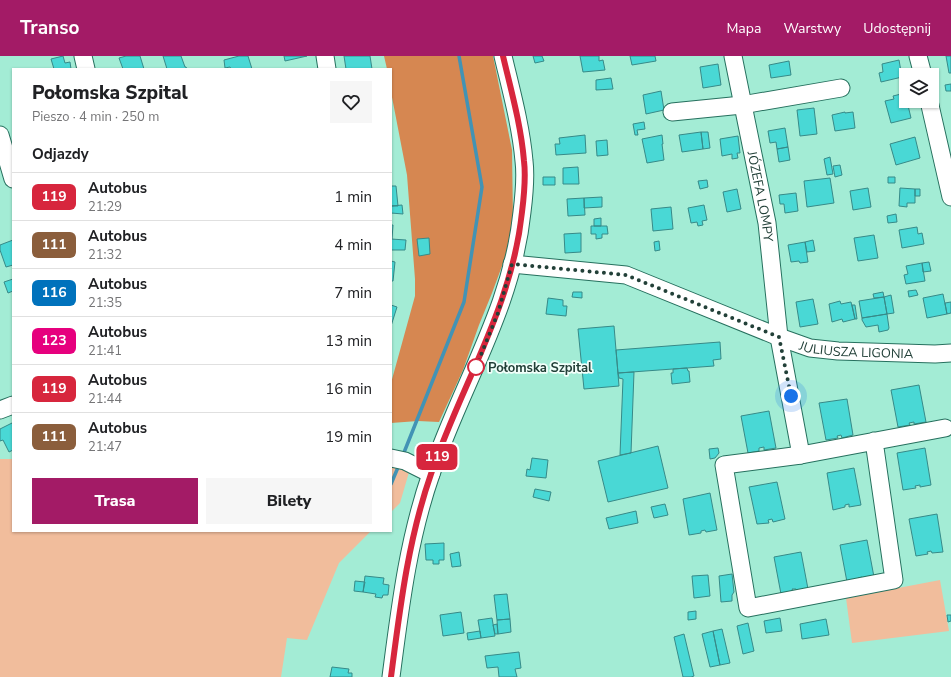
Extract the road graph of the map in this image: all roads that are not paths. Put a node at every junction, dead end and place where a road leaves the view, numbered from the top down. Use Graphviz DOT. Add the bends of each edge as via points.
graph roads {
  1 [pos="83,56"];
  2 [pos="325,56"];
  3 [pos="503,56"];
  4 [pos="733,56"];
  5 [pos="918,56"];
  6 [pos="86,68"];
  7 [pos="327,68"];
  8 [pos="921,68"];
  9 [pos="841,88"];
  10 [pos="742,105"];
  11 [pos="931,108"];
  12 [pos="672,112"];
  13 [pos="0,135"];
  14 [pos="12,176"];
  15 [pos="951,197"];
  16 [pos="512,264"];
  17 [pos="779,337"];
  18 [pos="951,353"];
  19 [pos="12,405"];
  20 [pos="0,410"];
  21 [pos="945,428"];
  22 [pos="874,441"];
  23 [pos="801,455"];
  24 [pos="392,458"];
  25 [pos="431,474"];
  26 [pos="391,677"];
  1 -- 6 [label="street"];
  2 -- 7 [label="street"];
  3 -- 16 [label="street" via="524,161 520,235"];
  4 -- 10 [label="street, JÓZEFA LOMPY"];
  5 -- 8 [label="street"];
  9 -- 10 [label="street"];
  10 -- 12 [label="street"];
  10 -- 17 [label="street, JÓZEFA LOMPY" via="766,223"];
  11 -- 15 [label="street"];
  13 -- 14 [label="street"];
  16 -- 17 [label="street, JULIUSZA LIGONIA" via="626,275"];
  16 -- 25 [label="street" via="498,313"];
  17 -- 18 [label="street, JULIUSZA LIGONIA" via="810,348 838,351"];
  17 -- 23 [label="street, JÓZEFA LOMPY"];
  19 -- 20 [label="street"];
  21 -- 22 [label="street"];
  22 -- 23 [label="street"];
  22 -- 23 [label="street" via="894,580 748,608 724,465"];
  24 -- 25 [label="street" via="405,461"];
  25 -- 26 [label="street" via="417,517 405,571"];
}
